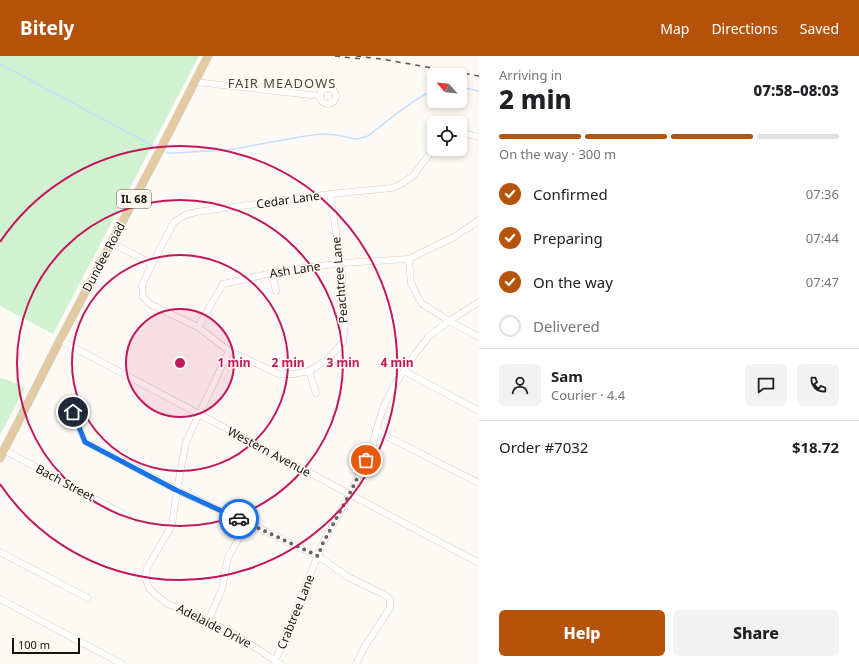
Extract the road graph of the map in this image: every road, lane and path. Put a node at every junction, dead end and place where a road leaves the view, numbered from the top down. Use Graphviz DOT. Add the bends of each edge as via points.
graph roads {
  1 [pos="208,56"];
  2 [pos="195,82"];
  3 [pos="320,96"];
  4 [pos="467,134"];
  5 [pos="479,137"];
  6 [pos="428,156"];
  7 [pos="330,194"];
  8 [pos="479,220"];
  9 [pos="112,243"];
  10 [pos="409,259"];
  11 [pos="341,263"];
  12 [pos="152,264"];
  13 [pos="272,273"];
  14 [pos="276,291"];
  15 [pos="479,302"];
  16 [pos="449,322"];
  17 [pos="198,327"];
  18 [pos="479,337"];
  19 [pos="60,340"];
  20 [pos="229,351"];
  21 [pos="309,371"];
  22 [pos="404,371"];
  23 [pos="316,393"];
  24 [pos="479,411"];
  25 [pos="73,412"];
  26 [pos="199,414"];
  27 [pos="376,431"];
  28 [pos="2,454"];
  29 [pos="479,483"];
  30 [pos="176,490"];
  31 [pos="349,495"];
  32 [pos="127,516"];
  33 [pos="248,522"];
  34 [pos="0,552"];
  35 [pos="318,556"];
  36 [pos="479,563"];
  37 [pos="88,598"];
  38 [pos="0,599"];
  39 [pos="208,621"];
  40 [pos="277,663"];
  41 [pos="122,664"];
  42 [pos="356,664"];
  1 -- 2 [label="main road, Dundee Road / IL 68"];
  2 -- 3 [label="street"];
  2 -- 9 [label="main road, Dundee Road / IL 68"];
  4 -- 5 [label="street"];
  6 -- 7 [label="street, Cedar Lane" via="413,176 392,188"];
  7 -- 11 [label="street, Peachtree Lane"];
  7 -- 12 [label="street, Cedar Lane" via="185,215 174,222"];
  8 -- 10 [label="street, Ash Lane" via="454,237"];
  9 -- 12 [label="street"];
  9 -- 19 [label="main road, Dundee Road / IL 68"];
  10 -- 11 [label="street, Ash Lane"];
  10 -- 16 [label="street" via="411,283 421,303"];
  11 -- 13 [label="street, Ash Lane"];
  11 -- 21 [label="street, Peachtree Lane" via="345,323 343,342 328,359"];
  12 -- 17 [label="street" via="142,285 143,297 150,304"];
  13 -- 14 [label="street"];
  13 -- 17 [label="street, Ash Lane" via="223,284"];
  15 -- 16 [label="street, Crabtree Lane"];
  16 -- 18 [label="street"];
  16 -- 22 [label="street, Crabtree Lane" via="430,336"];
  17 -- 20 [label="street"];
  19 -- 26 [label="street, Western Avenue"];
  19 -- 28 [label="main road, Dundee Road / IL 68"];
  20 -- 21 [label="street, Peachtree Lane" via="279,374"];
  20 -- 26 [label="street"];
  21 -- 23 [label="street"];
  22 -- 24 [label="street"];
  22 -- 27 [label="street, Crabtree Lane" via="383,408"];
  25 -- 30 [label="street" via="85,442"];
  26 -- 30 [label="street" via="186,442"];
  26 -- 31 [label="street, Western Avenue"];
  27 -- 29 [label="street"];
  27 -- 31 [label="street, Crabtree Lane" via="372,449"];
  28 -- 32 [label="street, Bach Street"];
  30 -- 33 [label="street"];
  30 -- 39 [label="street, Adelaide Drive" via="172,524 147,568 145,578 149,588 166,602"];
  31 -- 35 [label="street, Crabtree Lane"];
  31 -- 36 [label="street, Western Avenue"];
  33 -- 35 [label="street"];
  33 -- 39 [label="street" via="228,557 222,589"];
  34 -- 37 [label="street"];
  35 -- 40 [label="street, Crabtree Lane"];
  35 -- 42 [label="street" via="348,577 390,599 390,608"];
  38 -- 41 [label="street"];
  39 -- 40 [label="street, Adelaide Drive" via="231,632"];
}
